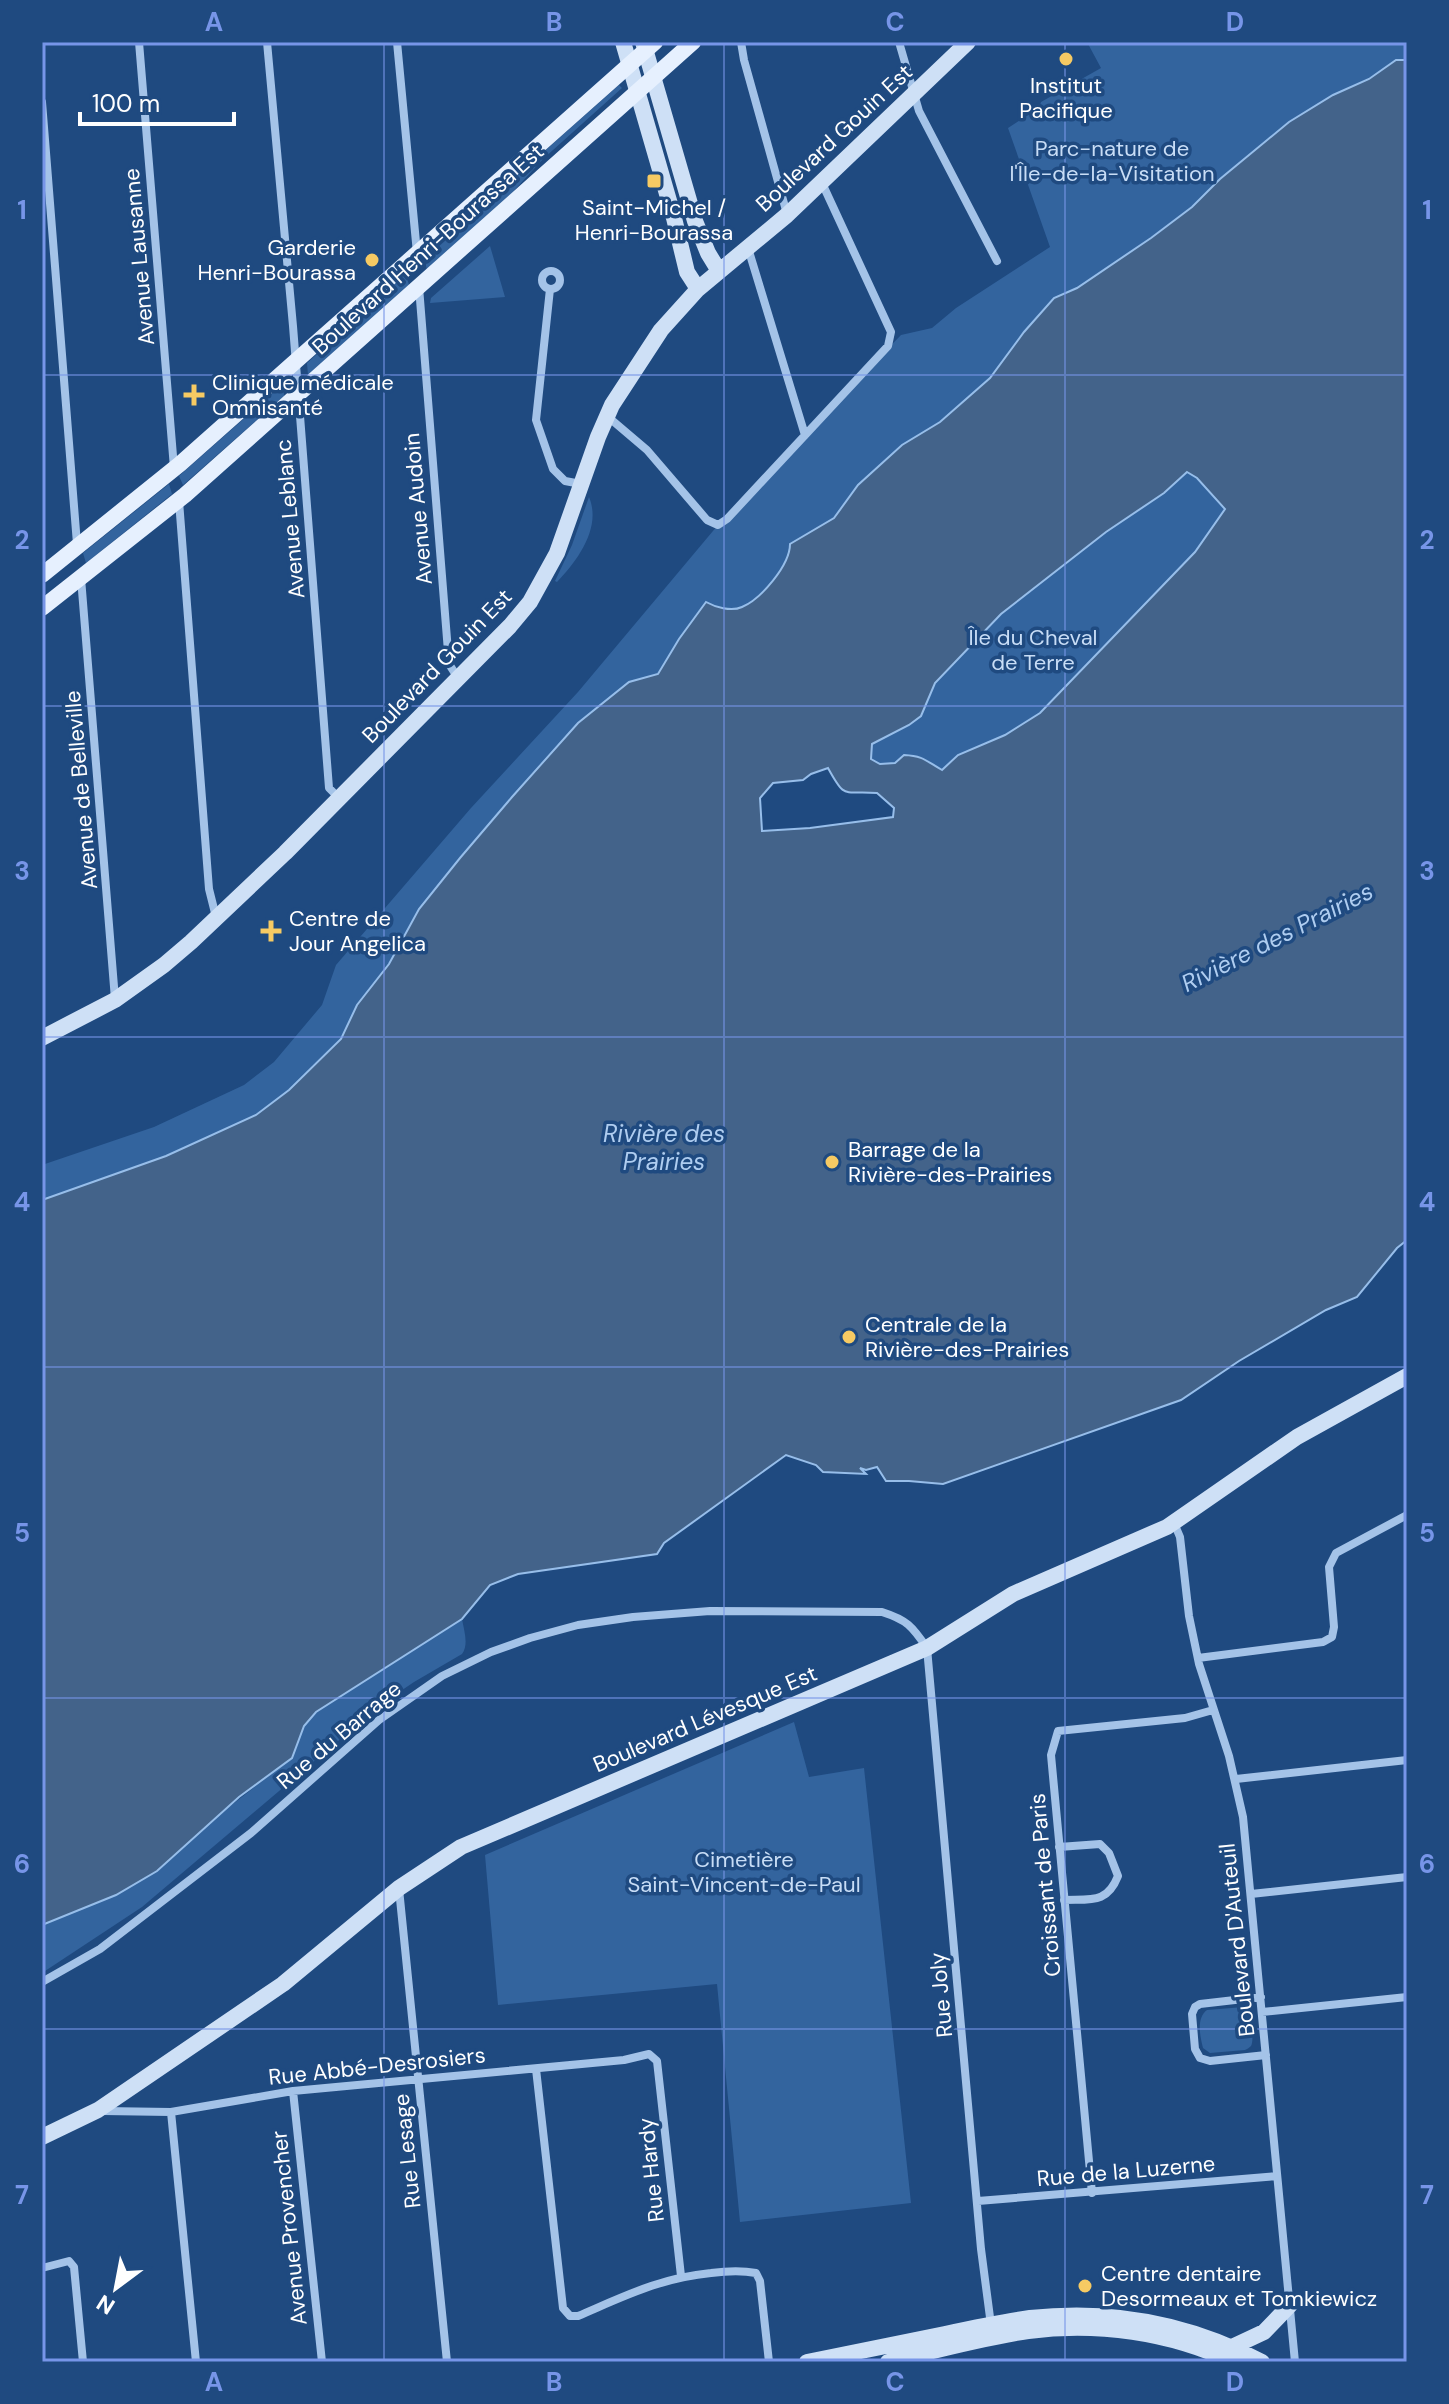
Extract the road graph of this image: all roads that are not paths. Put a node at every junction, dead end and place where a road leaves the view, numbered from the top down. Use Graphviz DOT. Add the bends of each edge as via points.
graph roads {
  1 [pos="139,42"];
  2 [pos="267,42"];
  3 [pos="397,42"];
  4 [pos="623,42"];
  5 [pos="693,42"];
  6 [pos="741,42"];
  7 [pos="899,42"];
  8 [pos="968,42"];
  9 [pos="647,45"];
  10 [pos="629,65"];
  11 [pos="654,78"];
  12 [pos="638,92"];
  13 [pos="913,96"];
  14 [pos="42,102"];
  15 [pos="822,183"];
  16 [pos="787,215"];
  17 [pos="748,247"];
  18 [pos="417,254"];
  19 [pos="997,261"];
  20 [pos="719,271"];
  21 [pos="419,286"];
  22 [pos="550,289"];
  23 [pos="698,289"];
  24 [pos="295,363"];
  25 [pos="297,395"];
  26 [pos="607,416"];
  27 [pos="805,435"];
  28 [pos="174,469"];
  29 [pos="582,484"];
  30 [pos="178,500"];
  31 [pos="78,547"];
  32 [pos="42,575"];
  33 [pos="81,578"];
  34 [pos="42,608"];
  35 [pos="458,679"];
  36 [pos="339,798"];
  37 [pos="216,918"];
  38 [pos="115,1000"];
  39 [pos="42,1038"];
  40 [pos="1407,1376"];
  41 [pos="1407,1515"];
  42 [pos="1174,1523"];
  43 [pos="927,1648"];
  44 [pos="1198,1658"];
  45 [pos="1213,1710"];
  46 [pos="1407,1760"];
  47 [pos="1236,1779"];
  48 [pos="1059,1847"];
  49 [pos="1407,1877"];
  50 [pos="399,1888"];
  51 [pos="1251,1894"];
  52 [pos="1064,1900"];
  53 [pos="42,1982"];
  54 [pos="1261,1997"];
  55 [pos="1407,1997"];
  56 [pos="1262,2012"];
  57 [pos="1266,2055"];
  58 [pos="657,2061"];
  59 [pos="536,2069"];
  60 [pos="418,2078"];
  61 [pos="293,2091"];
  62 [pos="98,2110"];
  63 [pos="171,2112"];
  64 [pos="42,2137"];
  65 [pos="1277,2176"];
  66 [pos="1092,2193"];
  67 [pos="978,2201"];
  68 [pos="42,2268"];
  69 [pos="681,2276"];
  70 [pos="1290,2305"];
  71 [pos="992,2331"];
  72 [pos="1233,2354"];
  73 [pos="83,2362"];
  74 [pos="196,2362"];
  75 [pos="322,2362"];
  76 [pos="447,2362"];
  77 [pos="769,2362"];
  78 [pos="807,2362"];
  79 [pos="888,2362"];
  80 [pos="1262,2362"];
  81 [pos="1295,2362"];
  1 -- 28 [label="street, Avenue Lausanne"];
  2 -- 24 [label="street, Avenue Leblanc"];
  3 -- 18 [label="street"];
  4 -- 10 [label="street"];
  5 -- 11 [label="main road, Boulevard Henri-Bourassa Est"];
  6 -- 16 [label="street"];
  7 -- 13 [label="street"];
  8 -- 13 [label="street, Boulevard Gouin Est"];
  9 -- 10 [label="main road, Boulevard Henri-Bourassa Est"];
  9 -- 11 [label="street"];
  10 -- 12 [label="street"];
  10 -- 18 [label="main road, Boulevard Henri-Bourassa Est"];
  11 -- 12 [label="main road, Boulevard Henri-Bourassa Est"];
  11 -- 20 [label="street" via="695,221"];
  12 -- 21 [label="main road, Boulevard Henri-Bourassa Est"];
  12 -- 23 [label="street" via="686,270"];
  13 -- 15 [label="street, Boulevard Gouin Est"];
  13 -- 19 [label="street"];
  14 -- 31 [label="street"];
  15 -- 16 [label="street, Boulevard Gouin Est"];
  15 -- 27 [label="street" via="891,339"];
  16 -- 17 [label="street, Boulevard Gouin Est"];
  17 -- 20 [label="street, Boulevard Gouin Est"];
  17 -- 27 [label="street"];
  18 -- 24 [label="main road, Boulevard Henri-Bourassa Est"];
  20 -- 23 [label="street, Boulevard Gouin Est"];
  21 -- 25 [label="main road, Boulevard Henri-Bourassa Est"];
  21 -- 35 [label="street, Avenue Audoin" via="449,664"];
  22 -- 29 [label="street" via="536,420 553,469 565,481"];
  23 -- 26 [label="street, Boulevard Gouin Est" via="652,342"];
  24 -- 25 [label="street, Avenue Leblanc"];
  24 -- 28 [label="main road, Boulevard Henri-Bourassa Est"];
  25 -- 30 [label="main road, Boulevard Henri-Bourassa Est"];
  25 -- 36 [label="street, Avenue Leblanc" via="329,788"];
  26 -- 27 [label="street" via="647,450 707,520 718,525"];
  26 -- 29 [label="street, Boulevard Gouin Est"];
  28 -- 31 [label="main road, Boulevard Henri-Bourassa Est"];
  29 -- 35 [label="street, Boulevard Gouin Est" via="537,591"];
  30 -- 33 [label="main road, Boulevard Henri-Bourassa Est"];
  30 -- 37 [label="street" via="209,889"];
  31 -- 32 [label="main road, Boulevard Henri-Bourassa Est"];
  33 -- 34 [label="main road, Boulevard Henri-Bourassa Est"];
  33 -- 38 [label="street, Avenue de Belleville"];
  35 -- 36 [label="street, Boulevard Gouin Est"];
  36 -- 37 [label="street, Boulevard Gouin Est"];
  37 -- 38 [label="street, Boulevard Gouin Est"];
  38 -- 39 [label="street, Boulevard Gouin Est"];
  40 -- 42 [label="street, Boulevard Lévesque Est" via="1297,1437"];
  41 -- 44 [label="street" via="1336,1553 1329,1567 1332,1637"];
  42 -- 43 [label="street, Boulevard Lévesque Est" via="1013,1594"];
  42 -- 44 [label="street, Boulevard D'Auteuil"];
  43 -- 50 [label="street, Boulevard Lévesque Est" via="461,1847"];
  43 -- 53 [label="street, Rue du Barrage" via="913,1627 882,1612 710,1611 578,1625 491,1652 442,1676 379,1720 226,1852 100,1949"];
  43 -- 67 [label="street, Rue Joly"];
  44 -- 45 [label="street, Boulevard D'Auteuil"];
  45 -- 47 [label="street, Boulevard D'Auteuil"];
  45 -- 48 [label="street, Croissant de Paris" via="1185,1718 1058,1731 1051,1755"];
  46 -- 47 [label="street"];
  47 -- 51 [label="street, Boulevard D'Auteuil"];
  48 -- 52 [label="street, Croissant de Paris"];
  48 -- 52 [label="street" via="1100,1844 1118,1876 1112,1890 1099,1899"];
  49 -- 51 [label="street"];
  50 -- 60 [label="street, Rue Lesage"];
  50 -- 62 [label="street, Boulevard Lévesque Est" via="283,1984"];
  51 -- 54 [label="street, Boulevard D'Auteuil"];
  52 -- 66 [label="street, Croissant de Paris"];
  54 -- 56 [label="street, Boulevard D'Auteuil"];
  54 -- 57 [label="street" via="1200,2004 1192,2017 1195,2049 1202,2059"];
  55 -- 56 [label="street"];
  56 -- 57 [label="street, Boulevard D'Auteuil"];
  57 -- 65 [label="street, Boulevard D'Auteuil"];
  58 -- 59 [label="street, Rue Abbé-Desrosiers" via="649,2054"];
  58 -- 69 [label="street, Rue Hardy"];
  59 -- 60 [label="street, Rue Abbé-Desrosiers"];
  59 -- 69 [label="street" via="563,2308 578,2316"];
  60 -- 61 [label="street, Rue Abbé-Desrosiers"];
  60 -- 76 [label="street, Rue Lesage"];
  61 -- 63 [label="street, Rue Abbé-Desrosiers"];
  61 -- 75 [label="street, Avenue Provencher"];
  62 -- 63 [label="street, Rue Abbé-Desrosiers"];
  62 -- 64 [label="street, Boulevard Lévesque Est"];
  63 -- 74 [label="street"];
  65 -- 66 [label="street, Rue de la Luzerne"];
  65 -- 70 [label="street, Boulevard D'Auteuil"];
  66 -- 67 [label="street, Rue de la Luzerne"];
  67 -- 71 [label="street, Rue Joly"];
  68 -- 73 [label="street" via="69,2261 74,2267"];
  69 -- 77 [label="street" via="756,2273"];
  70 -- 72 [label="street" via="1268,2330"];
  70 -- 81 [label="street, Boulevard D'Auteuil"];
  71 -- 72 [label="street" via="1062,2315 1121,2317 1179,2329"];
  71 -- 78 [label="street"];
  71 -- 79 [label="street"];
  72 -- 80 [label="street"];
}
